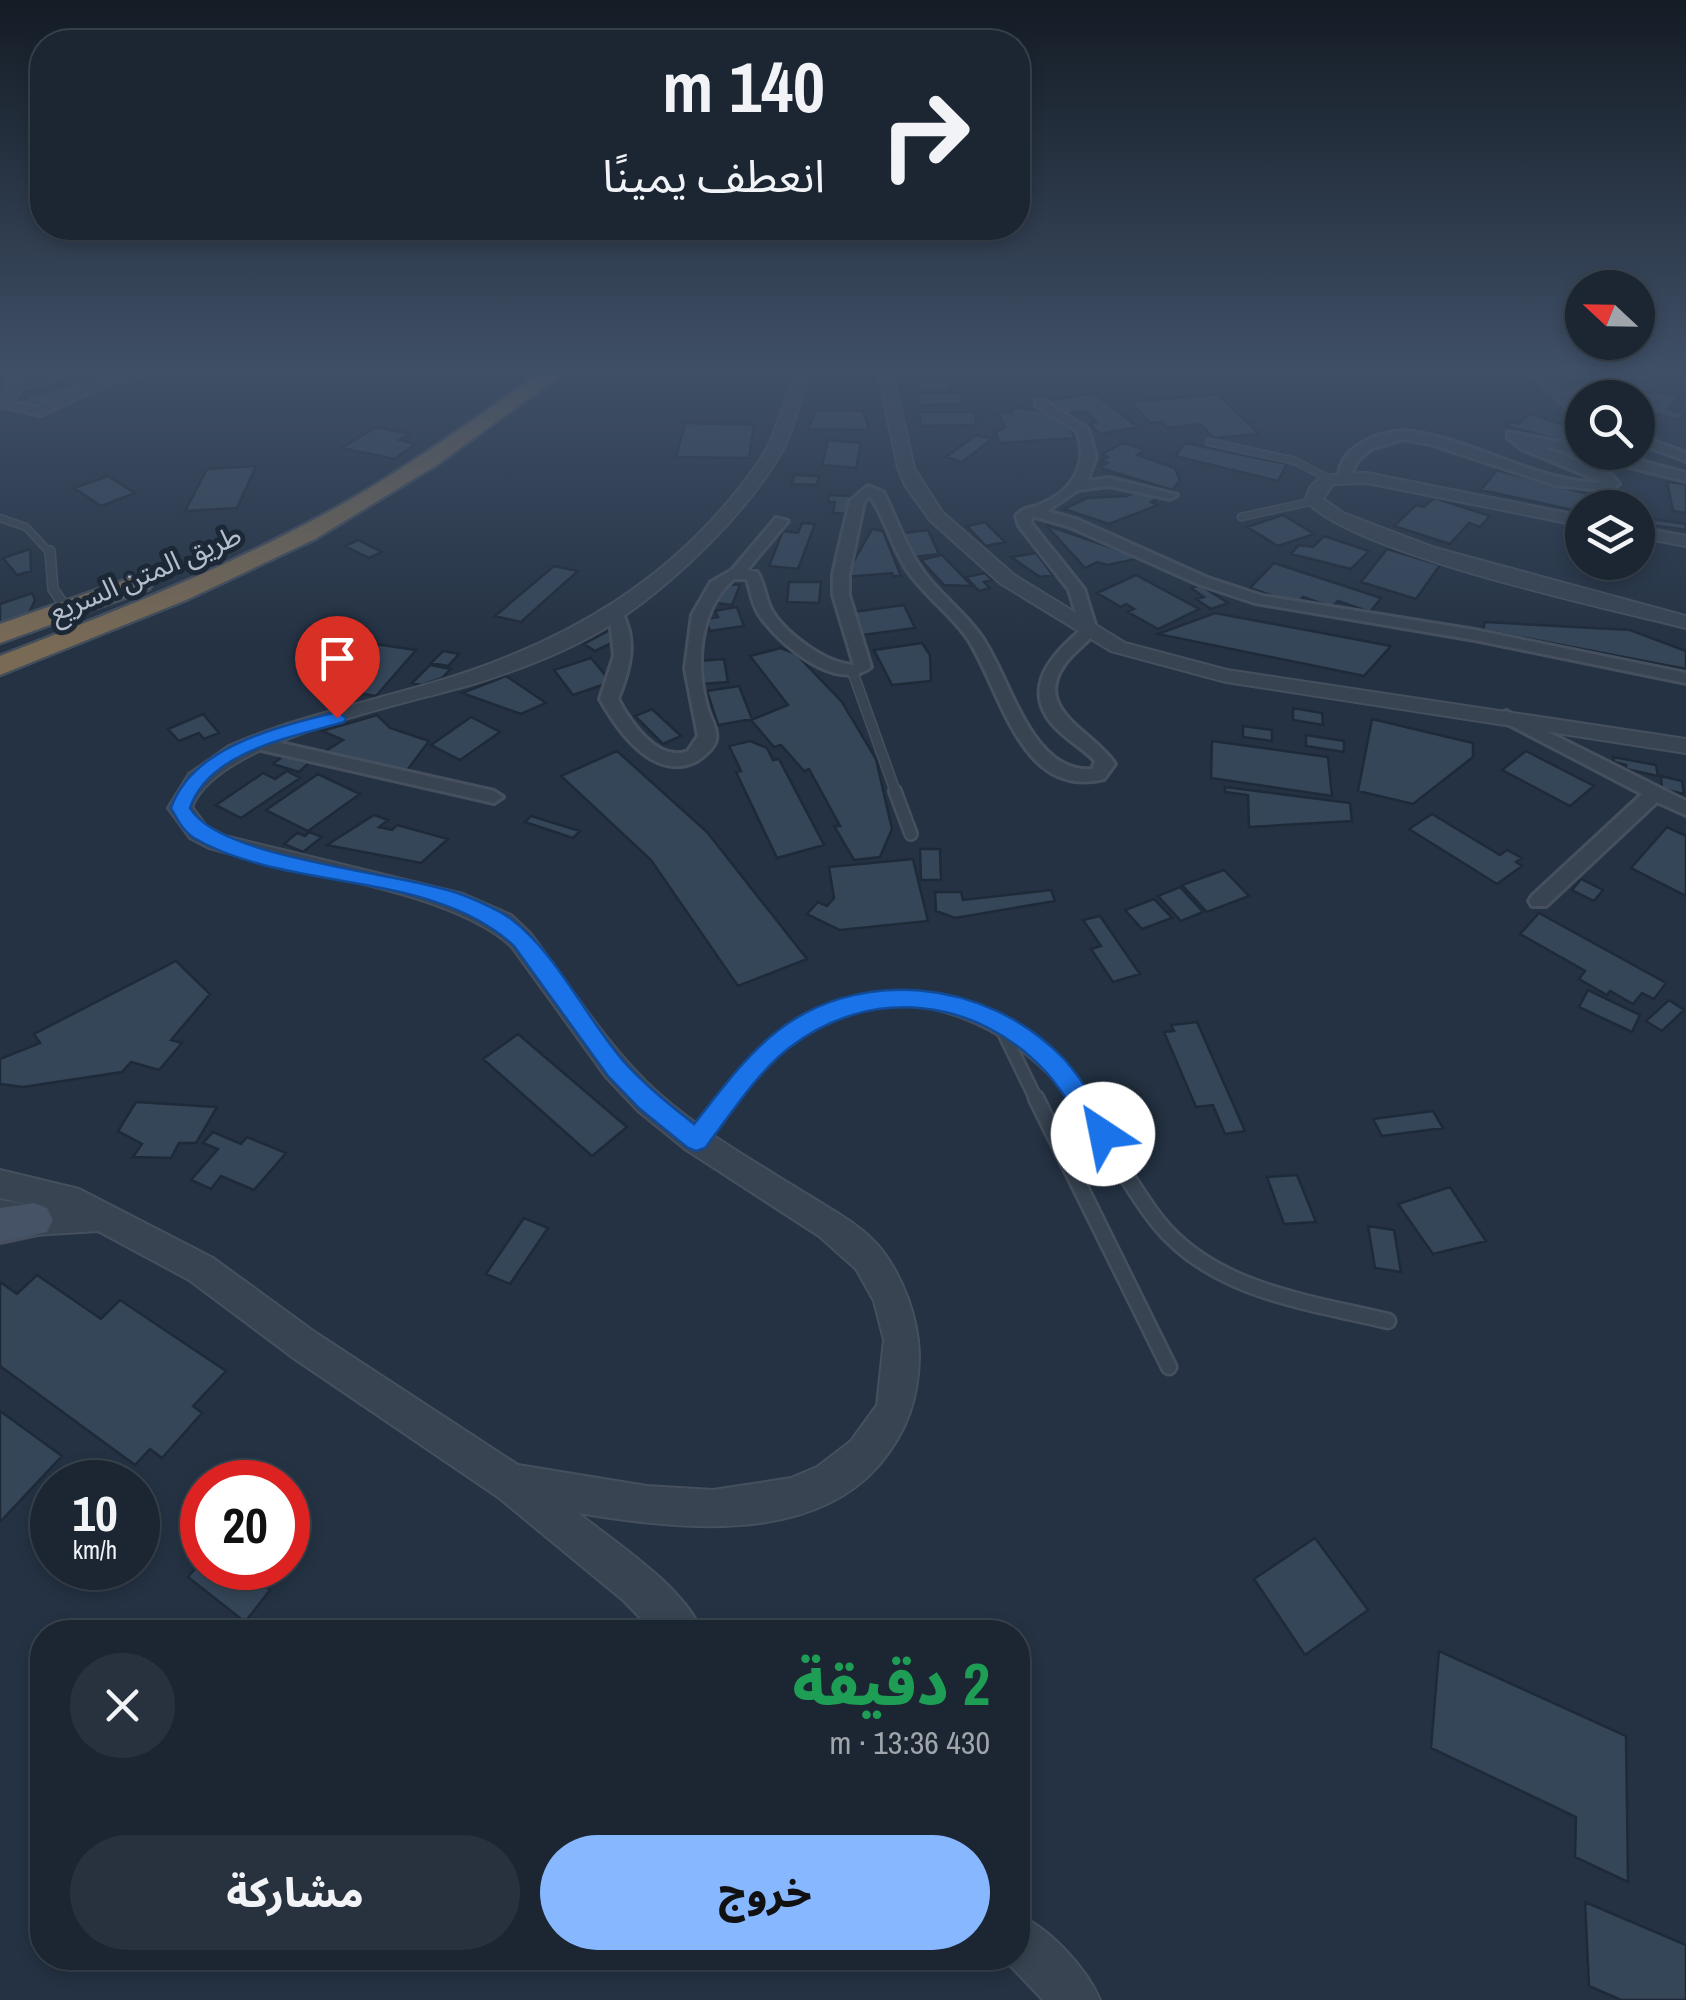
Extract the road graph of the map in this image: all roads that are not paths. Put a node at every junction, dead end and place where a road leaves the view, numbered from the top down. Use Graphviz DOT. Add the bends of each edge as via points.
graph roads {
  1 [pos="401,459"];
  2 [pos="430,459"];
  3 [pos="769,459"];
  4 [pos="904,459"];
  5 [pos="1088,459"];
  6 [pos="1288,459"];
  7 [pos="1352,459"];
  8 [pos="1488,459"];
  9 [pos="1655,468"];
  10 [pos="1587,470"];
  11 [pos="1686,476"];
  12 [pos="1337,478"];
  13 [pos="362,486"];
  14 [pos="1079,486"];
  15 [pos="1170,495"];
  16 [pos="1314,502"];
  17 [pos="1037,511"];
  18 [pos="1242,517"];
  19 [pos="1565,517"];
  20 [pos="0,518"];
  21 [pos="781,521"];
  22 [pos="1655,535"];
  23 [pos="1686,541"];
  24 [pos="738,572"];
  25 [pos="66,608"];
  26 [pos="615,614"];
  27 [pos="1686,625"];
  28 [pos="1089,631"];
  29 [pos="0,634"];
  30 [pos="0,650"];
  31 [pos="0,666"];
  32 [pos="853,673"];
  33 [pos="1686,678"];
  34 [pos="1506,716"];
  35 [pos="254,743"];
  36 [pos="1686,746"];
  37 [pos="1655,793"];
  38 [pos="494,797"];
  39 [pos="1686,809"];
  40 [pos="911,834"];
  41 [pos="1539,900"];
  42 [pos="999,1023"];
  43 [pos="696,1140"];
  44 [pos="0,1184"];
  45 [pos="97,1217"];
  46 [pos="11,1220"];
  47 [pos="1388,1322"];
  48 [pos="1169,1366"];
  49 [pos="511,1483"];
  50 [pos="670,1620"];
  51 [pos="1030,1952"];
  52 [pos="1076,2000"];
  1 -- 13 [label="highway, طريق المتن السريع"];
  2 -- 31 [label="highway, طريق المتن السريع" via="346,512 210,580"];
  3 -- 26 [label="street" via="677,560"];
  4 -- 28 [label="street" via="936,516 1007,578"];
  5 -- 14 [label="street"];
  6 -- 12 [label="lane"];
  7 -- 12 [label="street"];
  8 -- 10 [label="street" via="1612,484"];
  9 -- 11 [label="street"];
  12 -- 16 [label="street" via="1315,492"];
  12 -- 19 [label="street" via="1414,485"];
  13 -- 25 [label="highway" via="177,570"];
  13 -- 30 [label="highway, طريق المتن السريع" via="244,552"];
  14 -- 15 [label="street" via="1109,482"];
  14 -- 17 [label="street"];
  16 -- 18 [label="lane"];
  16 -- 27 [label="street" via="1330,516 1392,540"];
  17 -- 28 [label="street" via="1025,513 1024,523 1076,589"];
  17 -- 33 [label="street" via="1260,600"];
  20 -- 25 [label="lane" via="26,527 51,552 48,575"];
  21 -- 24 [label="street"];
  22 -- 23 [label="street"];
  24 -- 26 [label="street" via="716,584 701,612 693,664 709,736 688,758 672,761 648,750 613,707 609,699 624,652"];
  24 -- 32 [label="street" via="752,575 765,612 788,635"];
  25 -- 29 [label="highway"];
  26 -- 35 [label="street" via="494,669"];
  28 -- 32 [label="street" via="1052,666 1044,697 1062,725 1106,764 1097,775 1080,777 1055,768 1037,751 976,638 914,568 878,495 868,490 857,500 840,574 864,662"];
  28 -- 34 [label="street" via="1140,655 1208,672"];
  32 -- 40 [label="lane"];
  34 -- 36 [label="street"];
  34 -- 37 [label="street"];
  35 -- 38 [label="street"];
  35 -- 43 [label="street" via="186,791 180,808 198,832 245,851 454,900 502,922 616,1070"];
  37 -- 39 [label="street"];
  37 -- 41 [label="street"];
  42 -- 43 [label="lane" via="928,998 890,997 836,1010 782,1040 756,1064"];
  42 -- 47 [label="lane" via="1054,1064 1166,1233 1193,1256 1274,1292"];
  42 -- 48 [label="lane"];
  43 -- 49 [label="street" via="770,1184 868,1258 890,1297 901,1340 894,1412 864,1454 794,1498 714,1509"];
  44 -- 45 [label="street" via="68,1199"];
  45 -- 46 [label="street"];
  45 -- 49 [label="street" via="201,1268"];
  49 -- 50 [label="street"];
  51 -- 52 [label="street"];
}
